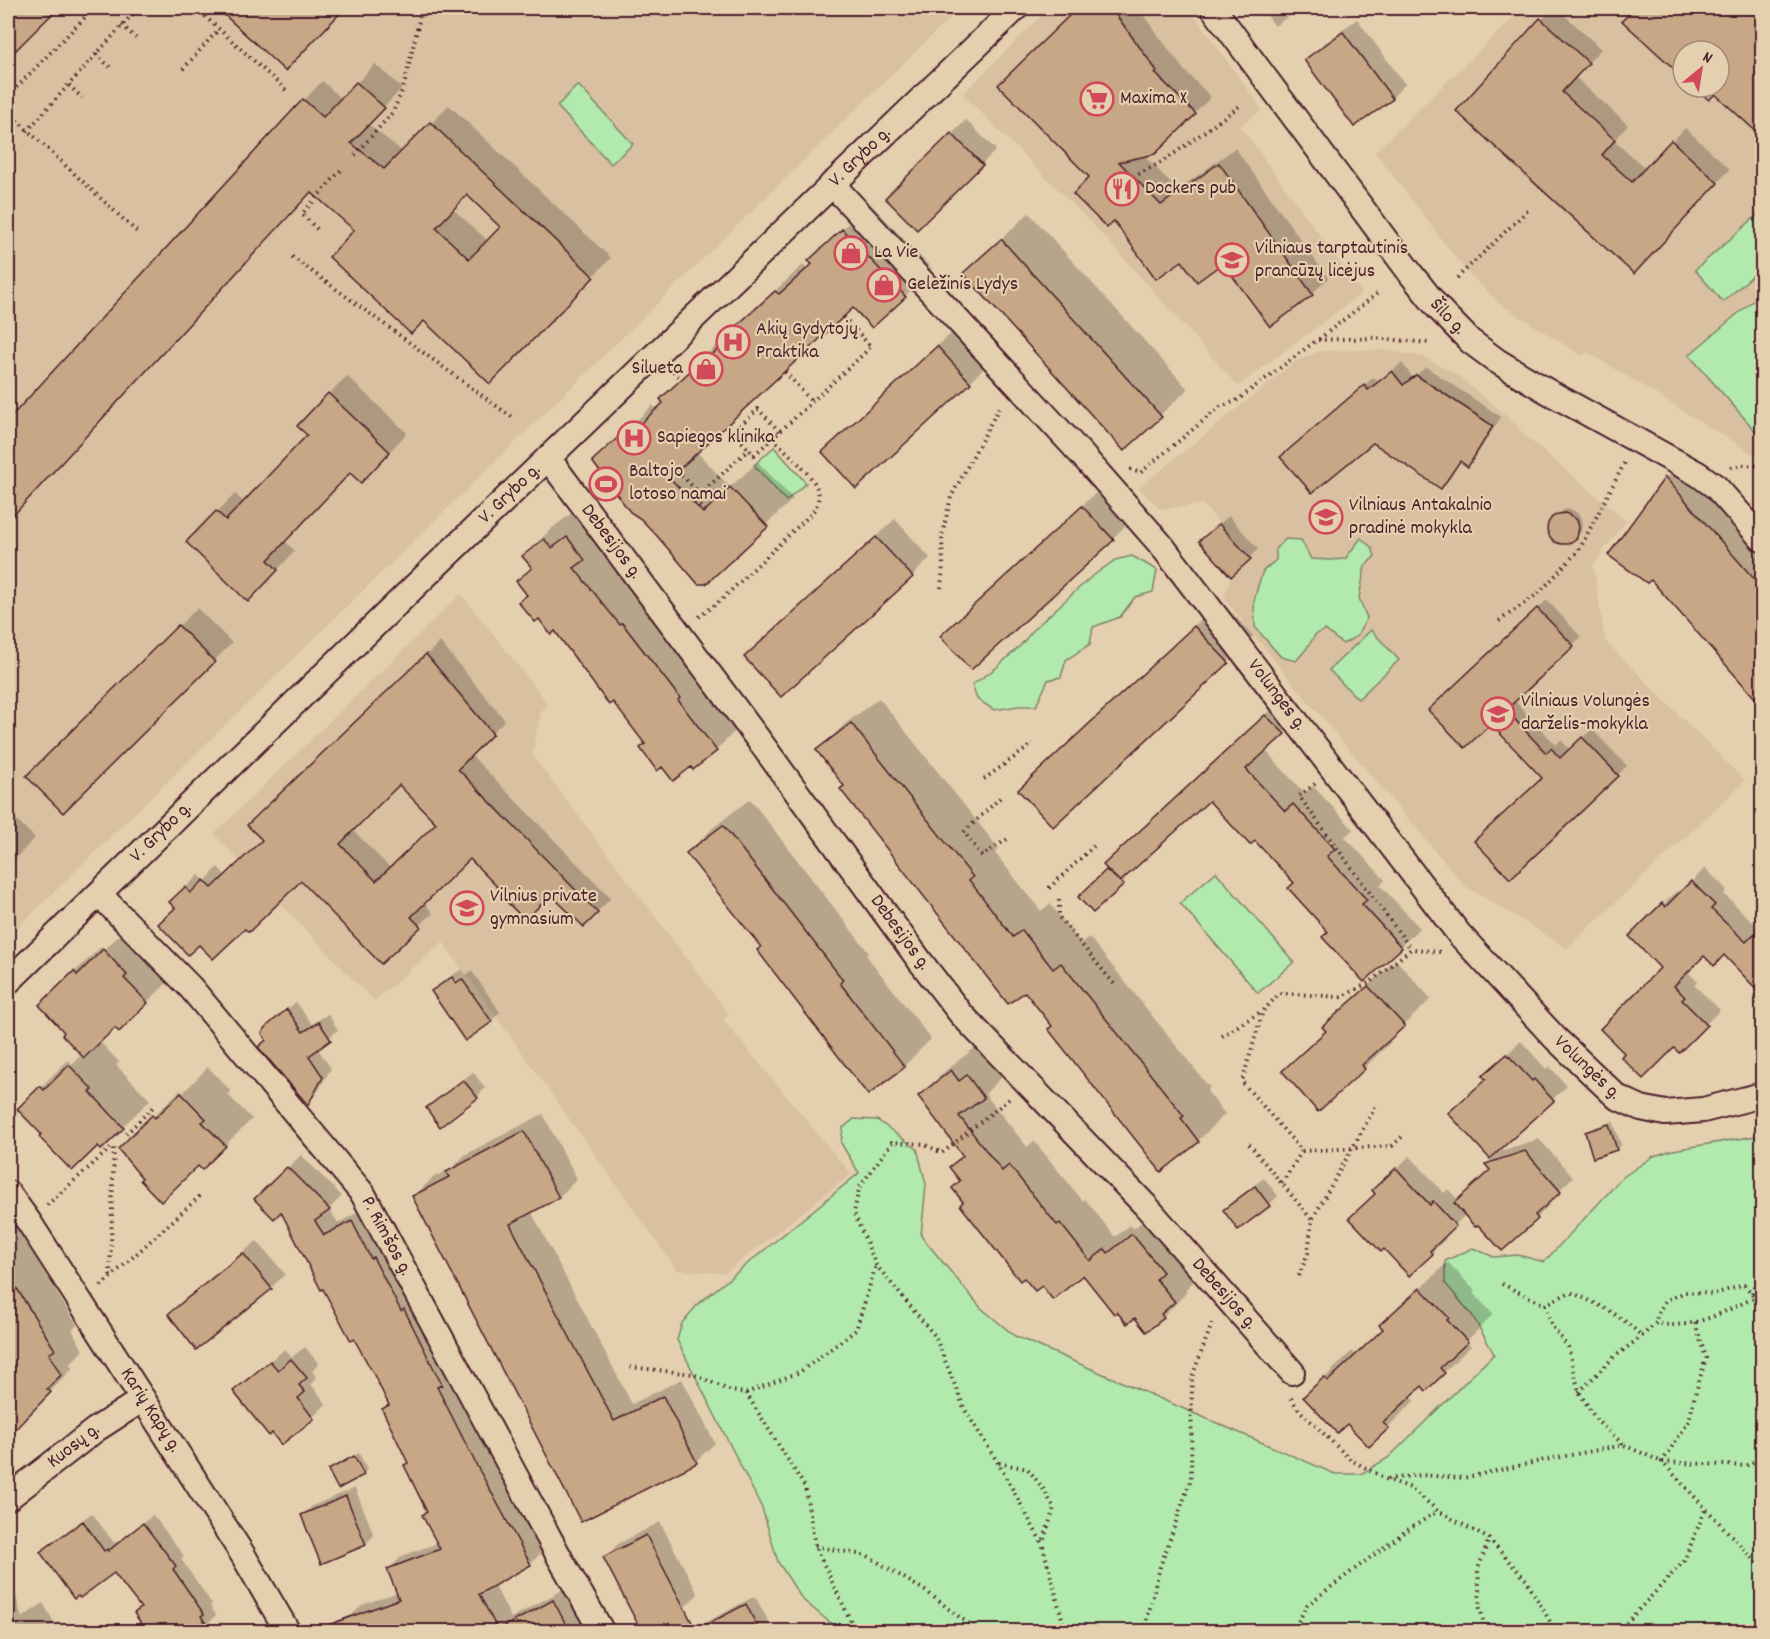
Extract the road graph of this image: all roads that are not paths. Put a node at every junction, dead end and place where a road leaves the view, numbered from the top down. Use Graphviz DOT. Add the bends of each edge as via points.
graph roads {
  1 [pos="1016,8"];
  2 [pos="1213,8"];
  3 [pos="832,184"];
  4 [pos="548,458"];
  5 [pos="1762,539"];
  6 [pos="99,894"];
  7 [pos="8,982"];
  8 [pos="1762,1095"];
  9 [pos="8,1193"];
  10 [pos="1293,1372"];
  11 [pos="143,1399"];
  12 [pos="8,1498"];
  13 [pos="288,1632"];
  14 [pos="602,1632"];
  1 -- 3 [label="street, V. Grybo g."];
  2 -- 5 [label="street, Šilo g." via="1411,274 1470,341 1547,391 1698,474 1716,488"];
  3 -- 4 [label="street, V. Grybo g."];
  3 -- 8 [label="street, Volungės g." via="1162,546 1459,934 1555,1038 1617,1097 1641,1107 1665,1113 1703,1110"];
  4 -- 6 [label="street, V. Grybo g."];
  4 -- 10 [label="street, Debesijos g." via="961,1014 1146,1206"];
  6 -- 7 [label="street, V. Grybo g."];
  6 -- 14 [label="street, P. Rimšos g." via="191,988 363,1194"];
  9 -- 11 [label="street, Karių Kapų g."];
  11 -- 12 [label="street, Kuosų g." via="95,1430"];
  11 -- 13 [label="street, Karių Kapų g."];
}
